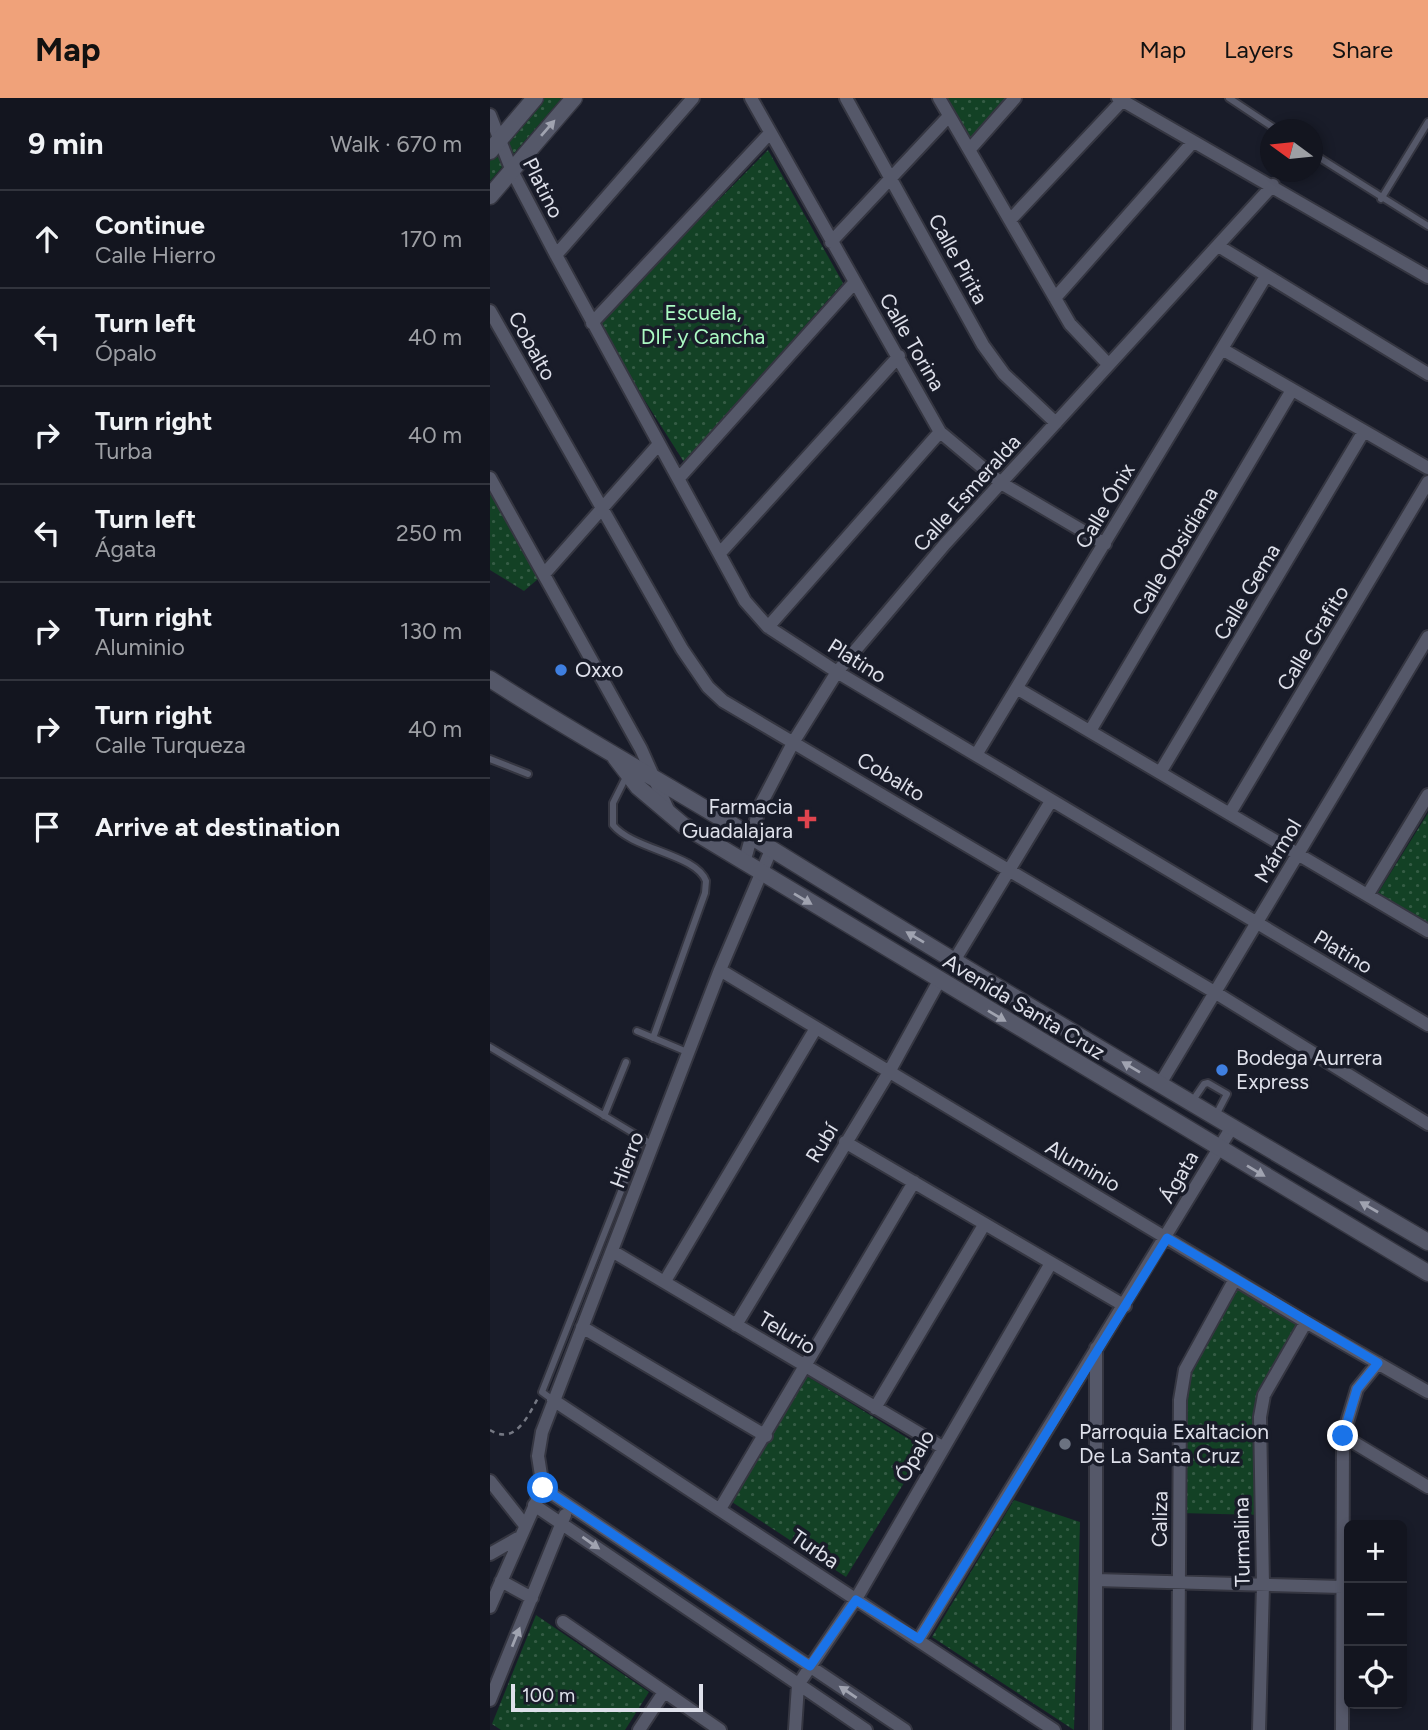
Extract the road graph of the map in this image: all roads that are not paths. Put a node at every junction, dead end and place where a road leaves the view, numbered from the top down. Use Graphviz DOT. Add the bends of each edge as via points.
graph roads {
  1 [pos="535,98"];
  2 [pos="574,98"];
  3 [pos="692,98"];
  4 [pos="751,98"];
  5 [pos="846,98"];
  6 [pos="939,98"];
  7 [pos="1015,98"];
  8 [pos="1229,98"];
  9 [pos="1120,99"];
  10 [pos="490,115"];
  11 [pos="950,116"];
  12 [pos="1260,119"];
  13 [pos="1428,122"];
  14 [pos="770,133"];
  15 [pos="1192,143"];
  16 [pos="495,146"];
  17 [pos="970,149"];
  18 [pos="1323,160"];
  19 [pos="512,171"];
  20 [pos="892,178"];
  21 [pos="1273,186"];
  22 [pos="490,196"];
  23 [pos="1381,199"];
  24 [pos="1010,220"];
  25 [pos="1428,226"];
  26 [pos="831,242"];
  27 [pos="1220,247"];
  28 [pos="556,255"];
  29 [pos="1266,276"];
  30 [pos="1428,277"];
  31 [pos="855,282"];
  32 [pos="1055,298"];
  33 [pos="490,311"];
  34 [pos="592,323"];
  35 [pos="1222,349"];
  36 [pos="899,356"];
  37 [pos="1108,364"];
  38 [pos="1428,374"];
  39 [pos="1292,390"];
  40 [pos="1056,423"];
  41 [pos="1364,431"];
  42 [pos="940,432"];
  43 [pos="659,444"];
  44 [pos="1428,468"];
  45 [pos="490,478"];
  46 [pos="678,478"];
  47 [pos="1001,482"];
  48 [pos="1428,482"];
  49 [pos="602,510"];
  50 [pos="1105,544"];
  51 [pos="720,553"];
  52 [pos="545,573"];
  53 [pos="768,627"];
  54 [pos="1428,637"];
  55 [pos="837,672"];
  56 [pos="490,679"];
  57 [pos="1018,689"];
  58 [pos="1090,731"];
  59 [pos="794,741"];
  60 [pos="976,755"];
  61 [pos="490,759"];
  62 [pos="634,763"];
  63 [pos="1161,771"];
  64 [pos="528,774"];
  65 [pos="657,780"];
  66 [pos="1428,795"];
  67 [pos="1051,801"];
  68 [pos="1230,813"];
  69 [pos="671,815"];
  70 [pos="751,836"];
  71 [pos="771,850"];
  72 [pos="1298,856"];
  73 [pos="744,863"];
  74 [pos="1008,870"];
  75 [pos="761,874"];
  76 [pos="1368,894"];
  77 [pos="1258,924"];
  78 [pos="1428,931"];
  79 [pos="954,961"];
  80 [pos="720,970"];
  81 [pos="939,981"];
  82 [pos="1216,993"];
  83 [pos="1428,1025"];
  84 [pos="816,1028"];
  85 [pos="638,1031"];
  86 [pos="653,1038"];
  87 [pos="490,1047"];
  88 [pos="689,1053"];
  89 [pos="626,1062"];
  90 [pos="889,1072"];
  91 [pos="1160,1084"];
  92 [pos="1191,1103"];
  93 [pos="604,1116"];
  94 [pos="1214,1117"];
  95 [pos="1428,1124"];
  96 [pos="1232,1127"];
  97 [pos="648,1142"];
  98 [pos="845,1142"];
  99 [pos="1218,1148"];
  100 [pos="914,1182"];
  101 [pos="984,1225"];
  102 [pos="1167,1238"];
  103 [pos="1428,1242"];
  104 [pos="612,1251"];
  105 [pos="1051,1263"];
  106 [pos="1428,1273"];
  107 [pos="1235,1279"];
  108 [pos="665,1281"];
  109 [pos="1125,1306"];
  110 [pos="1306,1322"];
  111 [pos="736,1325"];
  112 [pos="582,1327"];
  113 [pos="1096,1348"];
  114 [pos="1378,1363"];
  115 [pos="806,1367"];
  116 [pos="1428,1392"];
  117 [pos="553,1401"];
  118 [pos="875,1408"];
  119 [pos="766,1436"];
  120 [pos="1343,1436"];
  121 [pos="942,1447"];
  122 [pos="490,1481"];
  123 [pos="1428,1487"];
  124 [pos="543,1488"];
  125 [pos="534,1505"];
  126 [pos="568,1507"];
  127 [pos="720,1509"];
  128 [pos="562,1523"];
  129 [pos="524,1524"];
  130 [pos="518,1538"];
  131 [pos="490,1554"];
  132 [pos="1096,1580"];
  133 [pos="501,1581"];
  134 [pos="1178,1582"];
  135 [pos="1263,1584"];
  136 [pos="1342,1587"];
  137 [pos="532,1598"];
  138 [pos="856,1600"];
  139 [pos="490,1607"];
  140 [pos="563,1622"];
  141 [pos="919,1639"];
  142 [pos="810,1666"];
  143 [pos="798,1685"];
  144 [pos="664,1692"];
  145 [pos="490,1700"];
  146 [pos="639,1730"];
  147 [pos="720,1730"];
  148 [pos="795,1730"];
  149 [pos="866,1730"];
  150 [pos="905,1730"];
  151 [pos="1054,1730"];
  152 [pos="1096,1730"];
  153 [pos="1178,1730"];
  154 [pos="1259,1730"];
  155 [pos="1342,1730"];
  1 -- 16 [label="street"];
  19 -- 2 [label="street, one-way"];
  3 -- 28 [label="street"];
  4 -- 14 [label="street, Calle Torina"];
  5 -- 20 [label="street, Calle Pirita"];
  6 -- 11 [label="street"];
  7 -- 17 [label="street"];
  8 -- 12 [label="lane"];
  9 -- 15 [label="street"];
  9 -- 24 [label="street"];
  10 -- 16 [label="street, Platino"];
  11 -- 17 [label="street"];
  11 -- 20 [label="street"];
  13 -- 23 [label="lane"];
  14 -- 26 [label="street, Calle Torina"];
  14 -- 34 [label="street"];
  15 -- 21 [label="street"];
  15 -- 32 [label="street"];
  16 -- 19 [label="street, Platino"];
  17 -- 24 [label="street"];
  18 -- 23 [label="lane"];
  19 -- 22 [label="street"];
  19 -- 28 [label="street, Platino"];
  20 -- 26 [label="street"];
  20 -- 40 [label="street, Calle Pirita" via="983,345 1003,374"];
  21 -- 27 [label="street, Calle Esmeralda"];
  21 -- 30 [label="street"];
  23 -- 25 [label="lane"];
  24 -- 32 [label="street"];
  26 -- 31 [label="street, Calle Torina"];
  27 -- 29 [label="street"];
  27 -- 37 [label="street, Calle Esmeralda"];
  28 -- 34 [label="street, Platino"];
  29 -- 35 [label="street, Calle Ónix"];
  29 -- 38 [label="street"];
  31 -- 36 [label="street, Calle Torina"];
  31 -- 46 [label="street"];
  32 -- 37 [label="street" via="1070,324"];
  33 -- 49 [label="street, Cobalto"];
  34 -- 43 [label="street, Platino"];
  35 -- 39 [label="street"];
  35 -- 50 [label="street, Calle Ónix"];
  36 -- 42 [label="street, Calle Torina"];
  36 -- 51 [label="street"];
  37 -- 40 [label="street, Calle Esmeralda"];
  39 -- 41 [label="street"];
  39 -- 58 [label="street, Calle Obsidiana"];
  40 -- 47 [label="street, Calle Esmeralda"];
  41 -- 44 [label="street"];
  41 -- 63 [label="street, Calle Gema"];
  42 -- 47 [label="street, Calle Torina"];
  42 -- 53 [label="street"];
  43 -- 46 [label="street, Platino"];
  43 -- 49 [label="street"];
  45 -- 52 [label="street"];
  46 -- 51 [label="street, Platino"];
  47 -- 50 [label="street, Calle Torina"];
  47 -- 55 [label="street, Calle Esmeralda"];
  48 -- 68 [label="street, Calle Grafito"];
  49 -- 52 [label="street"];
  49 -- 59 [label="street, Cobalto" via="708,687 723,701"];
  50 -- 57 [label="street, Calle Ónix"];
  51 -- 53 [label="street, Platino" via="746,601"];
  52 -- 62 [label="street"];
  53 -- 55 [label="street, Platino"];
  54 -- 72 [label="street, Mármol"];
  55 -- 59 [label="street, Calle Esmeralda"];
  55 -- 60 [label="street, Platino"];
  56 -- 62 [label="street, Avenida Santa Cruz" via="615,757"];
  57 -- 58 [label="street"];
  57 -- 60 [label="street, Calle Ónix"];
  58 -- 63 [label="street"];
  59 -- 70 [label="street, Calle Esmeralda" via="760,806"];
  59 -- 74 [label="street, Cobalto"];
  60 -- 67 [label="street, Platino"];
  61 -- 64 [label="lane"];
  62 -- 65 [label="street, Avenida Santa Cruz"];
  62 -- 69 [label="street, Avenida Santa Cruz"];
  62 -- 86 [label="lane" via="613,803 613,825 626,836 695,867 706,881"];
  63 -- 68 [label="street"];
  65 -- 69 [label="street"];
  65 -- 70 [label="street, Avenida Santa Cruz"];
  66 -- 76 [label="street"];
  67 -- 74 [label="street"];
  67 -- 77 [label="street, Platino"];
  68 -- 72 [label="street"];
  69 -- 73 [label="street, Avenida Santa Cruz"];
  70 -- 71 [label="street, Avenida Santa Cruz"];
  70 -- 73 [label="street, Calle Esmeralda"];
  71 -- 75 [label="street, Hierro"];
  79 -- 71 [label="street, Avenida Santa Cruz, one-way"];
  72 -- 76 [label="street"];
  72 -- 77 [label="street, Mármol"];
  73 -- 75 [label="street, Avenida Santa Cruz"];
  74 -- 79 [label="street"];
  74 -- 82 [label="street, Cobalto"];
  75 -- 80 [label="street, Hierro"];
  75 -- 81 [label="street, Avenida Santa Cruz, one-way"];
  76 -- 78 [label="street"];
  77 -- 82 [label="street, Mármol"];
  77 -- 83 [label="street, Platino"];
  91 -- 79 [label="street, Avenida Santa Cruz, one-way"];
  80 -- 84 [label="street, Aluminio"];
  80 -- 88 [label="street, Hierro"];
  81 -- 90 [label="street, Rubí"];
  81 -- 99 [label="street, Avenida Santa Cruz, one-way"];
  82 -- 91 [label="street, Mármol"];
  82 -- 95 [label="street, Cobalto"];
  84 -- 90 [label="street, Aluminio"];
  84 -- 108 [label="street"];
  85 -- 86 [label="lane"];
  86 -- 88 [label="lane"];
  87 -- 93 [label="lane"];
  88 -- 97 [label="street, Hierro"];
  89 -- 93 [label="lane"];
  90 -- 98 [label="street, Rubí"];
  90 -- 102 [label="street, Aluminio"];
  91 -- 92 [label="street, Avenida Santa Cruz"];
  92 -- 94 [label="street, Avenida Santa Cruz"];
  92 -- 94 [label="lane" via="1206,1083 1224,1092 1226,1097"];
  93 -- 97 [label="lane"];
  94 -- 96 [label="street, Avenida Santa Cruz"];
  96 -- 99 [label="street, Ágata"];
  103 -- 96 [label="street, Avenida Santa Cruz, one-way"];
  97 -- 104 [label="street, Hierro"];
  97 -- 117 [label="lane" via="542,1392"];
  98 -- 100 [label="street"];
  98 -- 111 [label="street, Rubí"];
  99 -- 102 [label="street, Ágata"];
  99 -- 106 [label="street, Avenida Santa Cruz, one-way"];
  100 -- 101 [label="street"];
  100 -- 115 [label="street"];
  101 -- 105 [label="street"];
  101 -- 118 [label="street"];
  102 -- 107 [label="street, Aluminio"];
  102 -- 109 [label="street, Ágata"];
  104 -- 108 [label="street, Telurio"];
  104 -- 112 [label="street, Hierro"];
  105 -- 109 [label="street"];
  105 -- 121 [label="street, Ópalo"];
  107 -- 110 [label="street, Aluminio"];
  107 -- 134 [label="street, Caliza" via="1185,1370 1180,1400"];
  108 -- 111 [label="street, Telurio"];
  109 -- 113 [label="street, Ágata"];
  110 -- 114 [label="street, Aluminio"];
  110 -- 135 [label="street, Turmalina" via="1264,1395 1260,1417"];
  111 -- 115 [label="street, Telurio"];
  112 -- 117 [label="street, Hierro"];
  112 -- 119 [label="street"];
  113 -- 132 [label="street"];
  113 -- 141 [label="street, Ágata"];
  114 -- 116 [label="street, Aluminio"];
  114 -- 120 [label="street" via="1357,1389"];
  115 -- 118 [label="street, Telurio"];
  115 -- 119 [label="street"];
  117 -- 124 [label="street, Hierro" via="538,1445"];
  117 -- 127 [label="street, Turba"];
  118 -- 121 [label="street, Telurio"];
  119 -- 127 [label="street"];
  120 -- 123 [label="street"];
  120 -- 136 [label="street"];
  121 -- 138 [label="street, Ópalo"];
  122 -- 129 [label="street"];
  124 -- 125 [label="street"];
  124 -- 126 [label="street"];
  125 -- 128 [label="street"];
  125 -- 129 [label="street"];
  126 -- 128 [label="street"];
  126 -- 142 [label="street"];
  127 -- 138 [label="street, Turba"];
  128 -- 137 [label="street"];
  128 -- 143 [label="street, one-way"];
  129 -- 130 [label="street"];
  130 -- 131 [label="street"];
  130 -- 133 [label="street"];
  132 -- 134 [label="street"];
  132 -- 152 [label="street"];
  133 -- 137 [label="street"];
  133 -- 139 [label="street"];
  134 -- 135 [label="street"];
  134 -- 153 [label="street, Caliza"];
  135 -- 136 [label="street"];
  135 -- 154 [label="street, Turmalina"];
  136 -- 155 [label="street"];
  145 -- 137 [label="street, one-way"];
  138 -- 141 [label="street, Turba"];
  138 -- 142 [label="street, Ópalo"];
  140 -- 144 [label="street"];
  141 -- 151 [label="street, Turba"];
  142 -- 143 [label="street, Ópalo"];
  150 -- 142 [label="street, one-way"];
  143 -- 148 [label="street"];
  143 -- 149 [label="street"];
  144 -- 146 [label="street"];
  144 -- 147 [label="street"];
}
